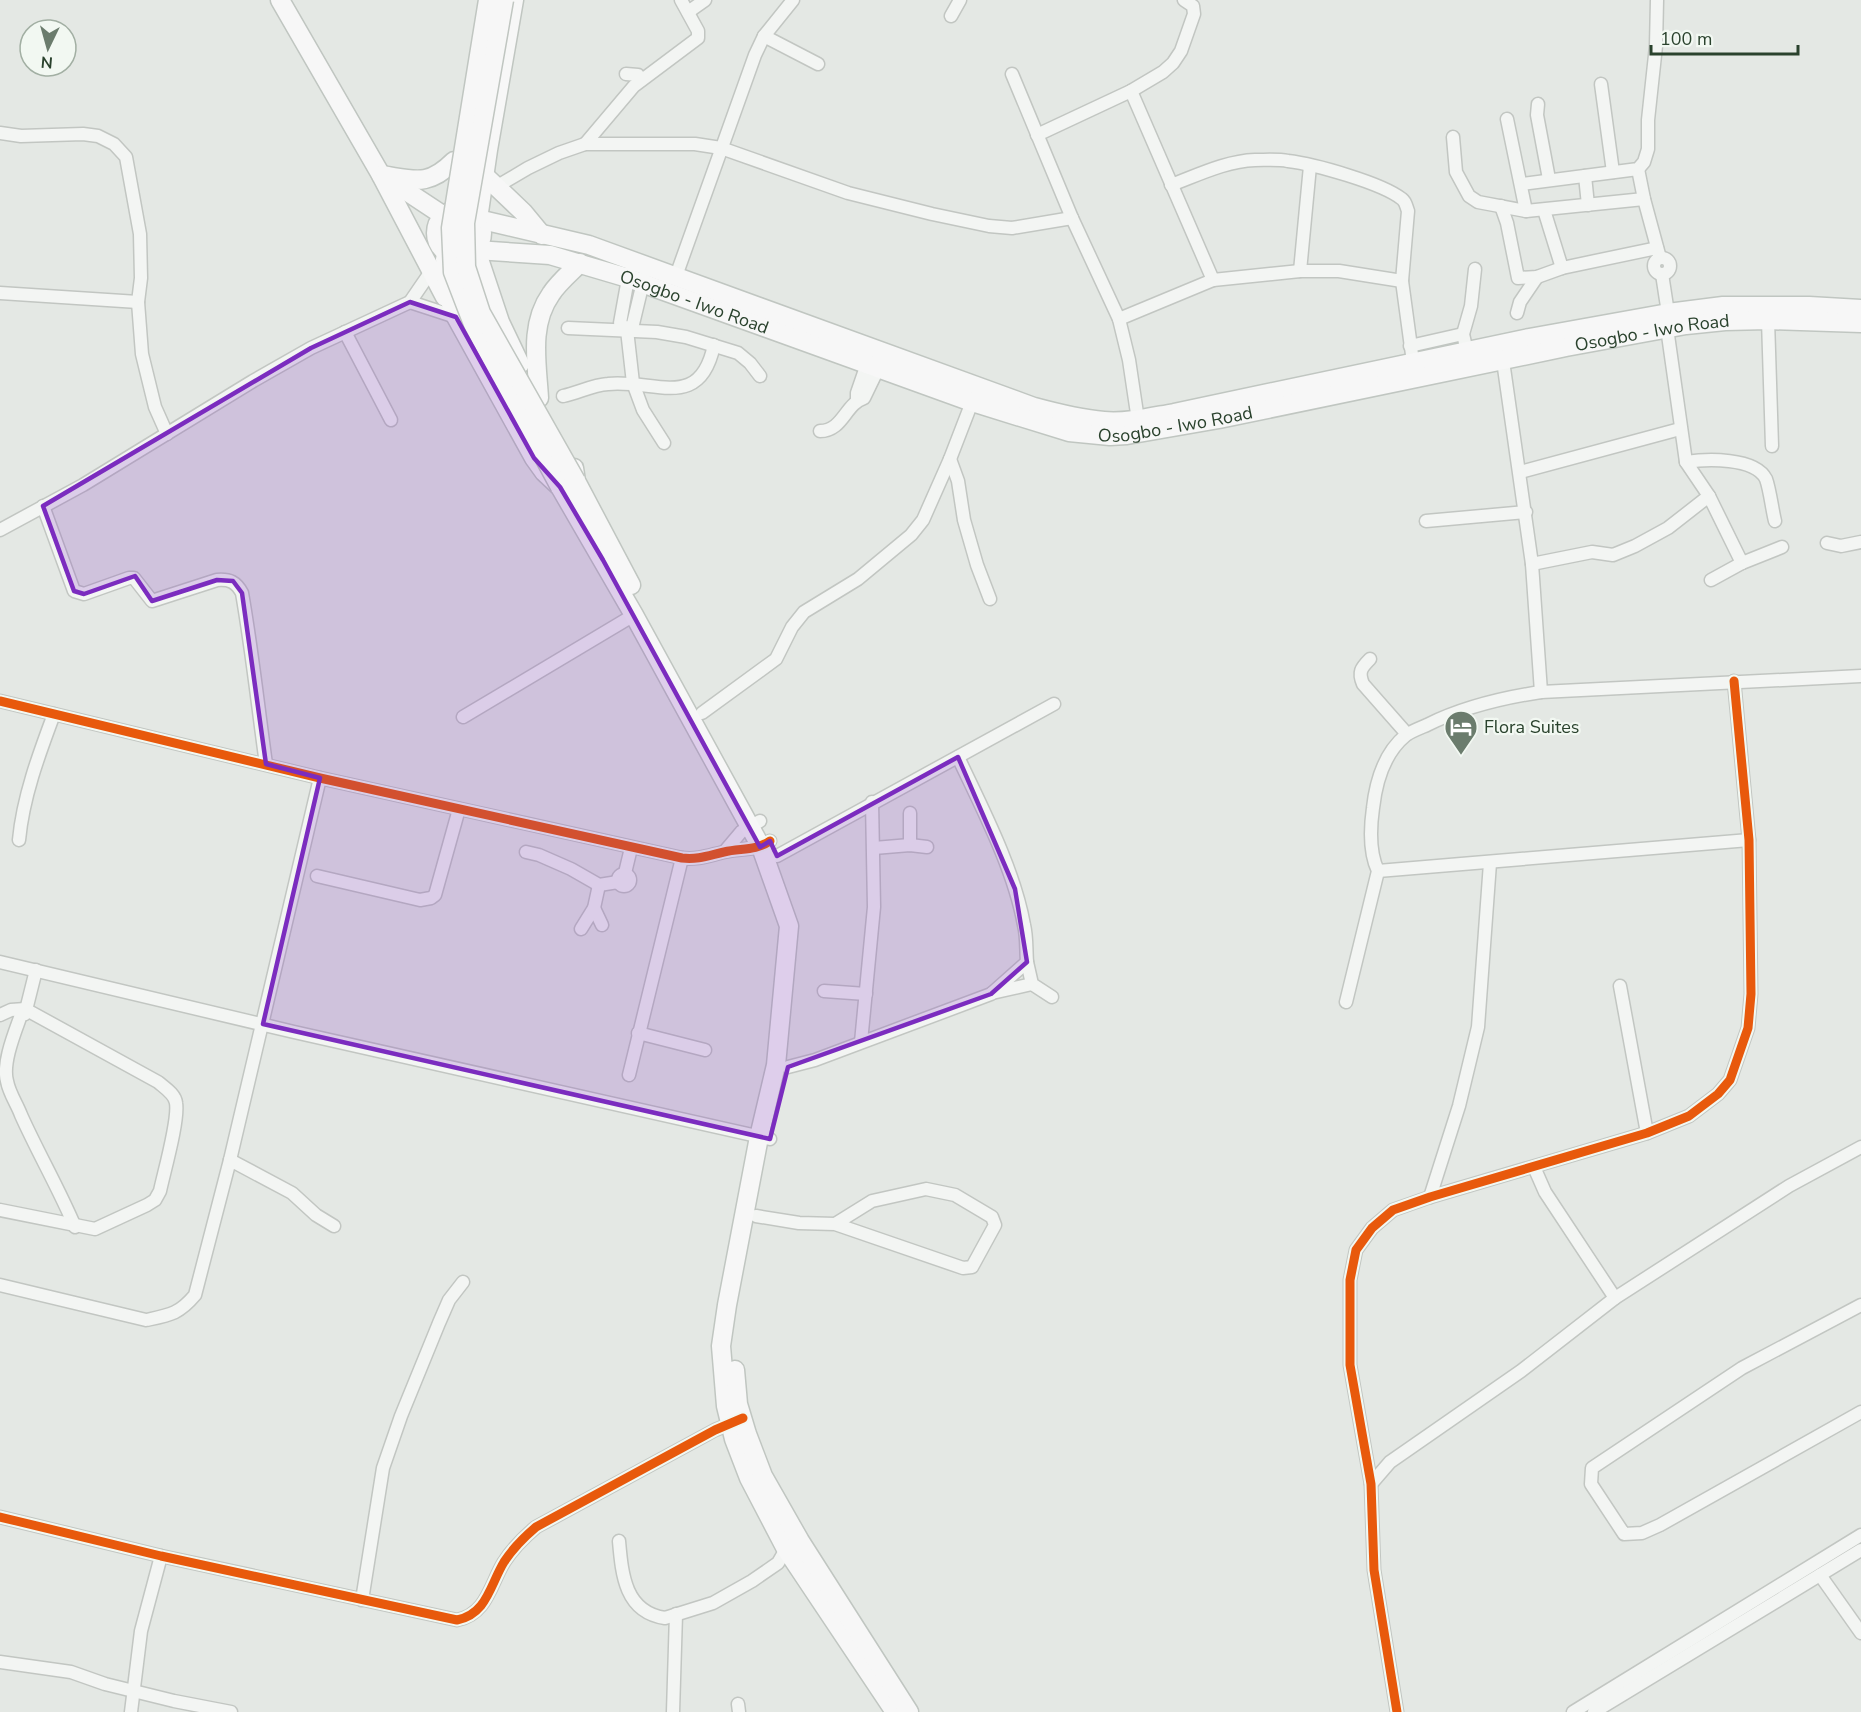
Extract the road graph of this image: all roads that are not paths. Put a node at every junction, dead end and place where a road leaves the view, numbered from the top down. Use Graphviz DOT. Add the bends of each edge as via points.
graph roads {
  1 [pos="280,0"];
  2 [pos="481,0"];
  3 [pos="488,0"];
  4 [pos="504,0"];
  5 [pos="514,0"];
  6 [pos="681,0"];
  7 [pos="705,0"];
  8 [pos="793,0"];
  9 [pos="960,0"];
  10 [pos="1184,0"];
  11 [pos="1657,0"];
  12 [pos="688,12"];
  13 [pos="951,16"];
  14 [pos="764,36"];
  15 [pos="818,64"];
  16 [pos="1012,74"];
  17 [pos="1601,84"];
  18 [pos="1131,91"];
  19 [pos="1538,104"];
  20 [pos="1508,119"];
  21 [pos="0,133"];
  22 [pos="1037,135"];
  23 [pos="1453,137"];
  24 [pos="585,144"];
  25 [pos="721,148"];
  26 [pos="454,161"];
  27 [pos="1310,166"];
  28 [pos="1638,169"];
  29 [pos="1613,172"];
  30 [pos="381,175"];
  31 [pos="1585,176"];
  32 [pos="451,179"];
  33 [pos="1549,179"];
  34 [pos="487,183"];
  35 [pos="1522,184"];
  36 [pos="1172,185"];
  37 [pos="1644,199"];
  38 [pos="1588,205"];
  39 [pos="1501,206"];
  40 [pos="1544,210"];
  41 [pos="1526,211"];
  42 [pos="444,216"];
  43 [pos="1072,218"];
  44 [pos="478,219"];
  45 [pos="542,235"];
  46 [pos="419,249"];
  47 [pos="476,250"];
  48 [pos="445,251"];
  49 [pos="1659,253"];
  50 [pos="580,263"];
  51 [pos="1562,268"];
  52 [pos="1475,269"];
  53 [pos="431,271"];
  54 [pos="1300,271"];
  55 [pos="638,272"];
  56 [pos="676,276"];
  57 [pos="1537,277"];
  58 [pos="1213,280"];
  59 [pos="1402,281"];
  60 [pos="0,293"];
  61 [pos="138,302"];
  62 [pos="410,302"];
  63 [pos="1861,309"];
  64 [pos="454,312"];
  65 [pos="1517,313"];
  66 [pos="1119,319"];
  67 [pos="1768,320"];
  68 [pos="1667,321"];
  69 [pos="1861,323"];
  70 [pos="568,328"];
  71 [pos="627,330"];
  72 [pos="345,332"];
  73 [pos="1462,334"];
  74 [pos="714,345"];
  75 [pos="1467,352"];
  76 [pos="1502,352"];
  77 [pos="1412,354"];
  78 [pos="872,367"];
  79 [pos="760,376"];
  80 [pos="633,383"];
  81 [pos="563,396"];
  82 [pos="539,398"];
  83 [pos="972,402"];
  84 [pos="391,420"];
  85 [pos="1138,420"];
  86 [pos="1680,429"];
  87 [pos="820,431"];
  88 [pos="167,434"];
  89 [pos="664,443"];
  90 [pos="1772,446"];
  91 [pos="950,459"];
  92 [pos="1686,462"];
  93 [pos="1520,472"];
  94 [pos="568,484"];
  95 [pos="1709,496"];
  96 [pos="43,506"];
  97 [pos="1526,512"];
  98 [pos="1426,521"];
  99 [pos="1775,521"];
  100 [pos="0,530"];
  101 [pos="1861,542"];
  102 [pos="1827,543"];
  103 [pos="1782,547"];
  104 [pos="1742,563"];
  105 [pos="1532,564"];
  106 [pos="1711,580"];
  107 [pos="990,599"];
  108 [pos="634,615"];
  109 [pos="1370,659"];
  110 [pos="1861,676"];
  111 [pos="1734,681"];
  112 [pos="1541,692"];
  113 [pos="0,701"];
  114 [pos="1054,704"];
  115 [pos="702,713"];
  116 [pos="54,714"];
  117 [pos="463,717"];
  118 [pos="1407,734"];
  119 [pos="958,757"];
  120 [pos="266,764"];
  121 [pos="320,778"];
  122 [pos="872,802"];
  123 [pos="459,809"];
  124 [pos="910,813"];
  125 [pos="754,824"];
  126 [pos="19,840"];
  127 [pos="1749,840"];
  128 [pos="910,845"];
  129 [pos="927,847"];
  130 [pos="631,848"];
  131 [pos="769,848"];
  132 [pos="874,848"];
  133 [pos="725,851"];
  134 [pos="526,852"];
  135 [pos="682,858"];
  136 [pos="1490,863"];
  137 [pos="1378,871"];
  138 [pos="317,876"];
  139 [pos="599,885"];
  140 [pos="594,908"];
  141 [pos="602,926"];
  142 [pos="580,929"];
  143 [pos="0,962"];
  144 [pos="1027,962"];
  145 [pos="36,970"];
  146 [pos="1032,984"];
  147 [pos="1620,986"];
  148 [pos="824,991"];
  149 [pos="866,994"];
  150 [pos="990,994"];
  151 [pos="1052,997"];
  152 [pos="1346,1002"];
  153 [pos="25,1010"];
  154 [pos="0,1015"];
  155 [pos="262,1024"];
  156 [pos="638,1032"];
  157 [pos="861,1042"];
  158 [pos="705,1050"];
  159 [pos="788,1067"];
  160 [pos="629,1075"];
  161 [pos="1647,1133"];
  162 [pos="764,1138"];
  163 [pos="1861,1148"];
  164 [pos="230,1160"];
  165 [pos="1534,1167"];
  166 [pos="1430,1197"];
  167 [pos="0,1210"];
  168 [pos="756,1216"];
  169 [pos="835,1224"];
  170 [pos="334,1226"];
  171 [pos="75,1227"];
  172 [pos="463,1282"];
  173 [pos="0,1285"];
  174 [pos="1615,1298"];
  175 [pos="1861,1305"];
  176 [pos="1861,1412"];
  177 [pos="736,1421"];
  178 [pos="1366,1457"];
  179 [pos="1390,1462"];
  180 [pos="1371,1484"];
  181 [pos="0,1516"];
  182 [pos="1861,1534"];
  183 [pos="619,1541"];
  184 [pos="786,1549"];
  185 [pos="1861,1550"];
  186 [pos="161,1556"];
  187 [pos="1820,1575"];
  188 [pos="362,1600"];
  189 [pos="676,1614"];
  190 [pos="1861,1633"];
  191 [pos="0,1662"];
  192 [pos="134,1690"];
  193 [pos="131,1712"];
  194 [pos="231,1712"];
  195 [pos="673,1712"];
  196 [pos="895,1712"];
  197 [pos="909,1712"];
  198 [pos="1397,1712"];
  199 [pos="1573,1712"];
  200 [pos="1594,1712"];
  1 -- 30 [label="main road"];
  2 -- 26 [label="main road"];
  3 -- 94 [label="main road, bridge" via="450,228 453,272 473,324"];
  4 -- 94 [label="main road, bridge" via="465,223 466,267 481,313"];
  5 -- 34 [label="main road"];
  6 -- 12 [label="street"];
  7 -- 12 [label="street"];
  8 -- 14 [label="street"];
  9 -- 13 [label="street"];
  10 -- 18 [label="street" via="1195,10 1181,51 1163,72"];
  11 -- 28 [label="street" via="1648,149"];
  12 -- 24 [label="street" via="698,38 638,83"];
  14 -- 15 [label="street"];
  14 -- 25 [label="street"];
  16 -- 22 [label="street"];
  17 -- 29 [label="street"];
  18 -- 22 [label="street"];
  18 -- 36 [label="street"];
  19 -- 33 [label="street"];
  20 -- 35 [label="street"];
  21 -- 61 [label="street" via="98,136 114,144 126,157 140,234"];
  22 -- 43 [label="street"];
  23 -- 39 [label="street" via="1456,172 1469,196 1478,202"];
  24 -- 25 [label="street" via="695,144"];
  24 -- 34 [label="street"];
  25 -- 43 [label="street" via="848,193 989,226 1012,228"];
  25 -- 56 [label="street"];
  26 -- 30 [label="main road" via="430,179"];
  26 -- 32 [label="main road"];
  27 -- 36 [label="street" via="1287,160 1254,160"];
  27 -- 54 [label="street"];
  27 -- 59 [label="street" via="1381,188 1402,199 1407,211"];
  28 -- 29 [label="street"];
  28 -- 37 [label="street"];
  29 -- 31 [label="street"];
  30 -- 42 [label="main road"];
  30 -- 46 [label="main road"];
  31 -- 33 [label="street"];
  31 -- 38 [label="street"];
  32 -- 34 [label="main road" via="470,189"];
  32 -- 42 [label="main road"];
  33 -- 35 [label="street"];
  34 -- 44 [label="main road"];
  34 -- 45 [label="main road" via="523,212"];
  35 -- 41 [label="street"];
  36 -- 58 [label="street"];
  37 -- 38 [label="street"];
  37 -- 49 [label="street"];
  38 -- 40 [label="street"];
  39 -- 41 [label="street"];
  39 -- 57 [label="street" via="1518,278"];
  40 -- 41 [label="street"];
  40 -- 51 [label="street"];
  42 -- 44 [label="main road" via="462,210"];
  42 -- 48 [label="main road" via="436,233"];
  43 -- 66 [label="street"];
  44 -- 45 [label="main road, Osogbo - Iwo Road"];
  44 -- 47 [label="main road" via="483,235"];
  45 -- 55 [label="main road, Osogbo - Iwo Road" via="589,245"];
  46 -- 48 [label="main road"];
  46 -- 53 [label="main road"];
  47 -- 48 [label="main road" via="464,256"];
  47 -- 50 [label="main road, Osogbo - Iwo Road" via="550,255"];
  47 -- 82 [label="main road" via="503,330"];
  48 -- 53 [label="street"];
  48 -- 64 [label="main road" via="447,286"];
  49 -- 51 [label="street"];
  49 -- 68 [label="street" via="1670,264 1662,274"];
  50 -- 55 [label="main road, Osogbo - Iwo Road"];
  50 -- 82 [label="main road" via="551,293 538,324 535,343"];
  51 -- 57 [label="street"];
  52 -- 73 [label="street" via="1471,306"];
  53 -- 62 [label="street"];
  53 -- 64 [label="main road"];
  54 -- 58 [label="street"];
  54 -- 59 [label="street" via="1339,271"];
  55 -- 56 [label="main road, Osogbo - Iwo Road"];
  55 -- 71 [label="street" via="621,323"];
  55 -- 78 [label="main road, Osogbo - Iwo Road"];
  56 -- 85 [label="main road, Osogbo - Iwo Road" via="1034,407 1104,421"];
  57 -- 65 [label="street"];
  58 -- 66 [label="street"];
  59 -- 77 [label="street"];
  60 -- 61 [label="street"];
  61 -- 88 [label="street" via="147,382"];
  62 -- 64 [label="street"];
  62 -- 72 [label="street"];
  63 -- 68 [label="main road, Osogbo - Iwo Road" via="1723,306"];
  64 -- 94 [label="main road" via="534,458 544,472"];
  66 -- 85 [label="street"];
  67 -- 68 [label="main road, Osogbo - Iwo Road"];
  67 -- 69 [label="main road, Osogbo - Iwo Road"];
  67 -- 90 [label="street"];
  68 -- 76 [label="main road, Osogbo - Iwo Road"];
  68 -- 86 [label="street"];
  70 -- 71 [label="street"];
  71 -- 74 [label="street" via="657,332"];
  71 -- 80 [label="street"];
  72 -- 84 [label="street"];
  72 -- 88 [label="street" via="253,381"];
  73 -- 75 [label="street"];
  73 -- 77 [label="street"];
  74 -- 79 [label="street" via="738,353"];
  74 -- 80 [label="street" via="706,368 690,386 669,388"];
  75 -- 76 [label="main road, Osogbo - Iwo Road"];
  75 -- 77 [label="main road, Osogbo - Iwo Road"];
  76 -- 83 [label="main road, Osogbo - Iwo Road" via="1219,419 1127,435 1069,432"];
  76 -- 93 [label="street"];
  77 -- 85 [label="main road, Osogbo - Iwo Road"];
  78 -- 83 [label="main road, Osogbo - Iwo Road"];
  78 -- 87 [label="street" via="857,400 840,423"];
  80 -- 81 [label="street" via="593,386"];
  80 -- 89 [label="street" via="643,410"];
  82 -- 94 [label="main road" via="574,465"];
  83 -- 91 [label="street"];
  86 -- 92 [label="street"];
  86 -- 93 [label="street"];
  88 -- 96 [label="street"];
  91 -- 107 [label="street" via="966,528"];
  91 -- 115 [label="street" via="923,520 911,535 858,579 804,612 776,659"];
  92 -- 95 [label="street"];
  92 -- 99 [label="street" via="1705,459 1758,470 1766,480"];
  93 -- 97 [label="street"];
  94 -- 108 [label="main road"];
  94 -- 115 [label="main road"];
  95 -- 104 [label="street"];
  95 -- 105 [label="street" via="1668,528 1613,555 1592,552"];
  96 -- 100 [label="street"];
  96 -- 120 [label="street" via="79,594 129,578 138,582 152,601 217,580 233,581 239,587"];
  97 -- 98 [label="street"];
  97 -- 105 [label="street"];
  101 -- 102 [label="street" via="1841,546"];
  103 -- 104 [label="street"];
  104 -- 106 [label="street"];
  105 -- 112 [label="street"];
  108 -- 117 [label="street"];
  108 -- 125 [label="main road"];
  109 -- 118 [label="street" via="1361,668 1363,684"];
  110 -- 111 [label="street"];
  111 -- 112 [label="street"];
  111 -- 127 [label="street"];
  112 -- 118 [label="street" via="1461,710"];
  113 -- 116 [label="street"];
  114 -- 119 [label="street"];
  115 -- 125 [label="main road"];
  116 -- 120 [label="street"];
  116 -- 126 [label="street" via="20,821"];
  118 -- 137 [label="street" via="1386,759 1374,798 1371,843"];
  119 -- 122 [label="street"];
  119 -- 144 [label="street" via="1015,889 1025,926"];
  120 -- 121 [label="street"];
  121 -- 123 [label="street"];
  121 -- 155 [label="street"];
  122 -- 131 [label="street"];
  122 -- 132 [label="street"];
  123 -- 130 [label="street"];
  123 -- 138 [label="street" via="431,898 420,900"];
  124 -- 128 [label="street"];
  125 -- 131 [label="main road"];
  125 -- 133 [label="street" via="741,832"];
  127 -- 136 [label="street"];
  127 -- 161 [label="street" via="1752,994 1748,1028 1738,1061 1730,1080 1718,1094 1689,1116"];
  128 -- 129 [label="street"];
  128 -- 132 [label="street"];
  130 -- 135 [label="street"];
  130 -- 139 [label="street" via="622,878"];
  131 -- 133 [label="street"];
  131 -- 159 [label="main road" via="801,924"];
  131 -- 162 [label="main road" via="789,926 776,1065"];
  132 -- 149 [label="street" via="874,907"];
  133 -- 135 [label="street" via="699,859"];
  134 -- 139 [label="street" via="571,869"];
  135 -- 156 [label="street"];
  136 -- 137 [label="street"];
  136 -- 166 [label="street" via="1478,1027 1459,1106"];
  137 -- 152 [label="street"];
  139 -- 140 [label="street"];
  140 -- 141 [label="street"];
  140 -- 142 [label="street"];
  143 -- 145 [label="street"];
  144 -- 146 [label="street"];
  144 -- 150 [label="street"];
  145 -- 153 [label="street"];
  145 -- 155 [label="street"];
  146 -- 150 [label="street"];
  146 -- 151 [label="street"];
  147 -- 161 [label="street"];
  148 -- 149 [label="street"];
  149 -- 157 [label="street"];
  150 -- 157 [label="street"];
  153 -- 154 [label="street"];
  153 -- 171 [label="street" via="12,1045 7,1082"];
  153 -- 171 [label="street" via="158,1083 176,1101 160,1191 155,1200 95,1229"];
  155 -- 162 [label="street"];
  155 -- 164 [label="street"];
  156 -- 158 [label="street"];
  156 -- 160 [label="street"];
  157 -- 159 [label="street"];
  159 -- 162 [label="main road"];
  161 -- 165 [label="street"];
  162 -- 168 [label="main road"];
  162 -- 177 [label="main road" via="721,1346 726,1406"];
  163 -- 174 [label="street" via="1789,1186"];
  164 -- 170 [label="street" via="292,1193"];
  164 -- 173 [label="street" via="195,1295 182,1309 146,1320"];
  165 -- 166 [label="street"];
  165 -- 174 [label="street" via="1545,1192"];
  166 -- 178 [label="street" via="1393,1210 1372,1228 1356,1250 1350,1280 1350,1365"];
  167 -- 171 [label="street"];
  168 -- 169 [label="street"];
  168 -- 177 [label="main road" via="733,1346"];
  169 -- 169 [label="street" via="872,1201 926,1189 955,1195 993,1217 995,1226 968,1268"];
  172 -- 188 [label="street" via="439,1323 383,1468"];
  174 -- 179 [label="street" via="1521,1371"];
  175 -- 176 [label="street" via="1733,1374 1592,1468 1591,1484 1624,1533 1642,1533"];
  177 -- 184 [label="main road" via="749,1479"];
  177 -- 188 [label="street" via="536,1527 519,1541 503,1563 475,1614 447,1620"];
  177 -- 197 [label="main road" via="800,1541"];
  178 -- 179 [label="street"];
  178 -- 180 [label="street"];
  179 -- 180 [label="street"];
  180 -- 198 [label="street" via="1374,1570"];
  181 -- 186 [label="street"];
  182 -- 199 [label="street"];
  183 -- 189 [label="street" via="627,1592 639,1606 658,1616"];
  184 -- 189 [label="street" via="778,1563 752,1581 713,1603"];
  184 -- 196 [label="main road"];
  185 -- 187 [label="street"];
  186 -- 188 [label="street"];
  186 -- 192 [label="street" via="141,1631"];
  187 -- 190 [label="street"];
  187 -- 200 [label="street"];
  189 -- 195 [label="street"];
  191 -- 192 [label="street" via="71,1672"];
  192 -- 193 [label="street"];
  192 -- 194 [label="street"];
}
